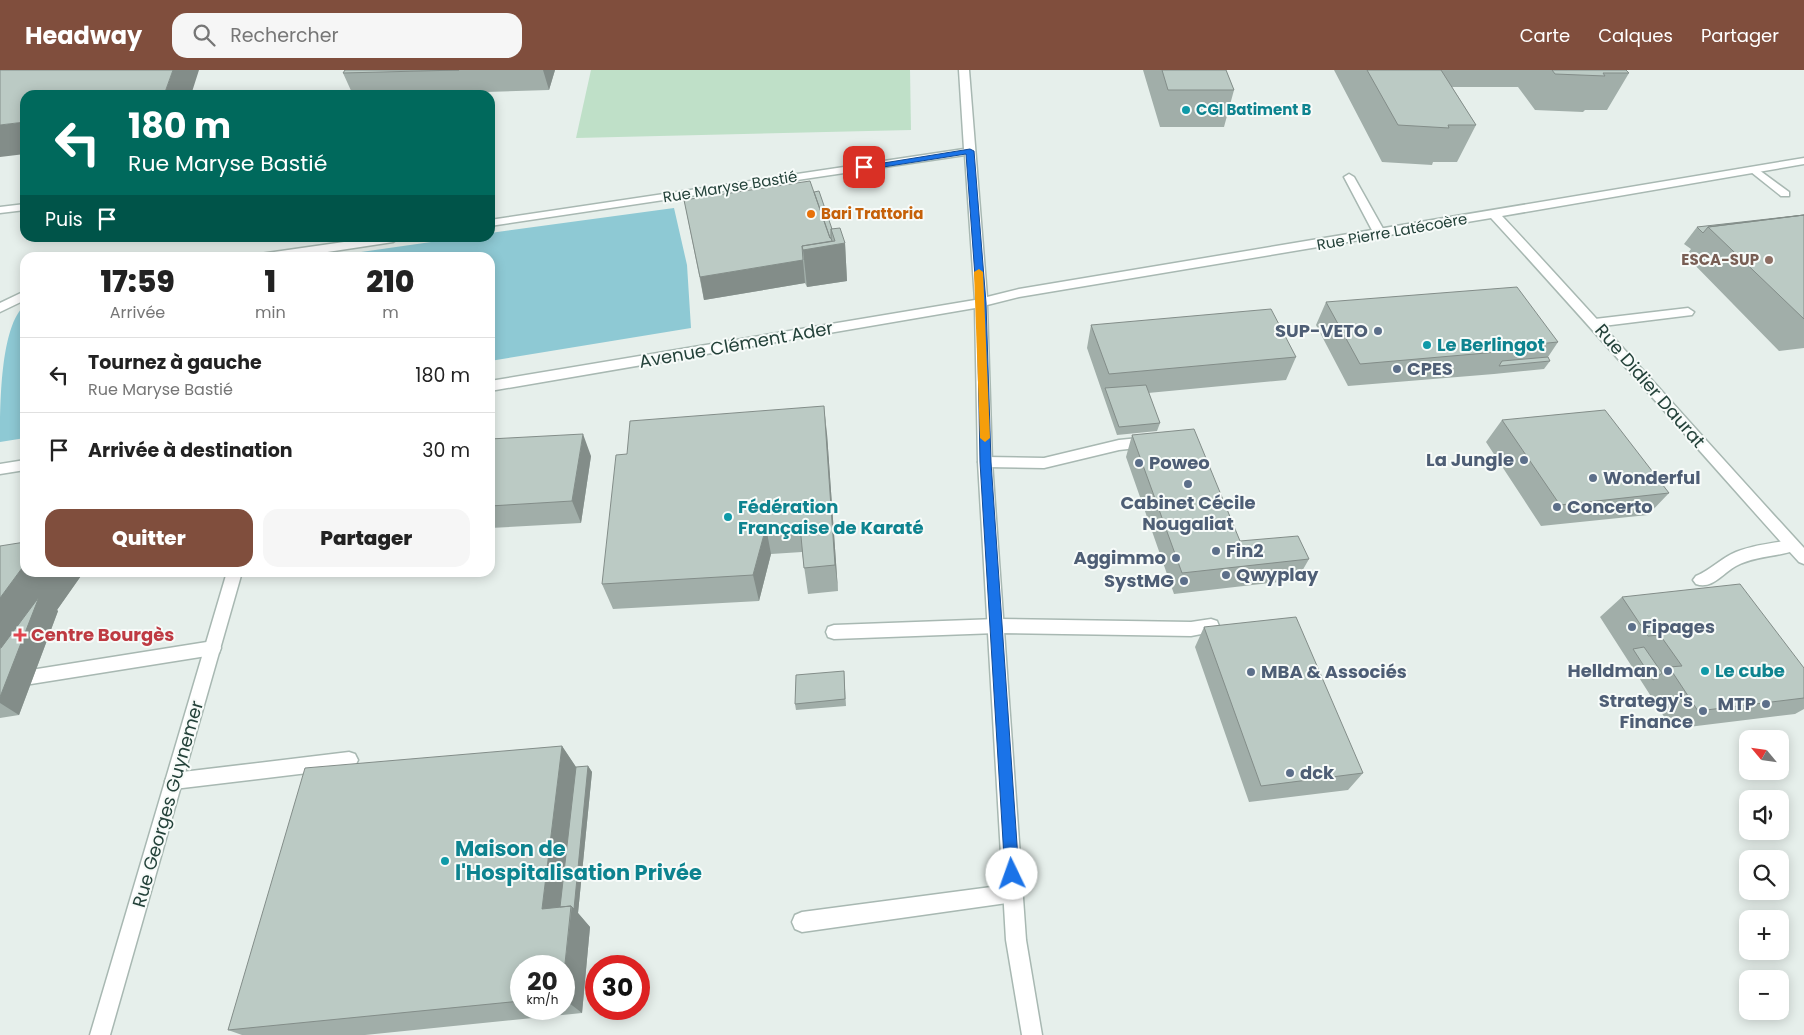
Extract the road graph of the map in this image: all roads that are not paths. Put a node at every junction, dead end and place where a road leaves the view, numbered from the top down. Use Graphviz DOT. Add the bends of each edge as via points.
graph roads {
  1 [pos="964,70"];
  2 [pos="970,151"];
  3 [pos="1804,161"];
  4 [pos="1754,170"];
  5 [pos="1349,177"];
  6 [pos="1785,194"];
  7 [pos="20,208"];
  8 [pos="0,210"];
  9 [pos="1494,215"];
  10 [pos="495,222"];
  11 [pos="1380,234"];
  12 [pos="366,242"];
  13 [pos="300,252"];
  14 [pos="20,298"];
  15 [pos="981,303"];
  16 [pos="0,308"];
  17 [pos="1688,312"];
  18 [pos="1595,323"];
  19 [pos="495,385"];
  20 [pos="1163,440"];
  21 [pos="985,462"];
  22 [pos="20,466"];
  23 [pos="0,469"];
  24 [pos="1791,546"];
  25 [pos="1804,558"];
  26 [pos="234,577"];
  27 [pos="1700,580"];
  28 [pos="997,626"];
  29 [pos="1211,626"];
  30 [pos="834,632"];
  31 [pos="213,648"];
  32 [pos="1,682"];
  33 [pos="349,760"];
  34 [pos="174,781"];
  35 [pos="1014,893"];
  36 [pos="802,922"];
  37 [pos="100,1035"];
  38 [pos="1032,1035"];
  1 -- 2 [label="street"];
  2 -- 10 [label="street, Rue Maryse Bastié"];
  2 -- 15 [label="street"];
  3 -- 4 [label="street, Rue Pierre Latécoère"];
  4 -- 6 [label="street"];
  4 -- 9 [label="street, Rue Pierre Latécoère"];
  5 -- 11 [label="street"];
  7 -- 8 [label="street"];
  9 -- 11 [label="street, Rue Pierre Latécoère"];
  9 -- 18 [label="street, Rue Didier Daurat"];
  11 -- 15 [label="street, Rue Pierre Latécoère" via="1019,293"];
  12 -- 13 [label="street"];
  14 -- 16 [label="street"];
  15 -- 19 [label="street, Avenue Clément Ader"];
  15 -- 21 [label="street"];
  17 -- 18 [label="street"];
  18 -- 24 [label="street, Rue Didier Daurat"];
  20 -- 21 [label="street" via="1120,445 1044,463"];
  21 -- 28 [label="street"];
  22 -- 23 [label="street"];
  24 -- 25 [label="street, Rue Didier Daurat"];
  24 -- 27 [label="street" via="1741,556"];
  26 -- 31 [label="street, Rue Georges Guynemer"];
  28 -- 29 [label="street" via="1191,629"];
  28 -- 30 [label="street"];
  28 -- 35 [label="street"];
  31 -- 32 [label="street"];
  31 -- 34 [label="street, Rue Georges Guynemer"];
  33 -- 34 [label="street"];
  34 -- 37 [label="street, Rue Georges Guynemer"];
  35 -- 36 [label="street"];
  35 -- 38 [label="street" via="1016,940"];
}
